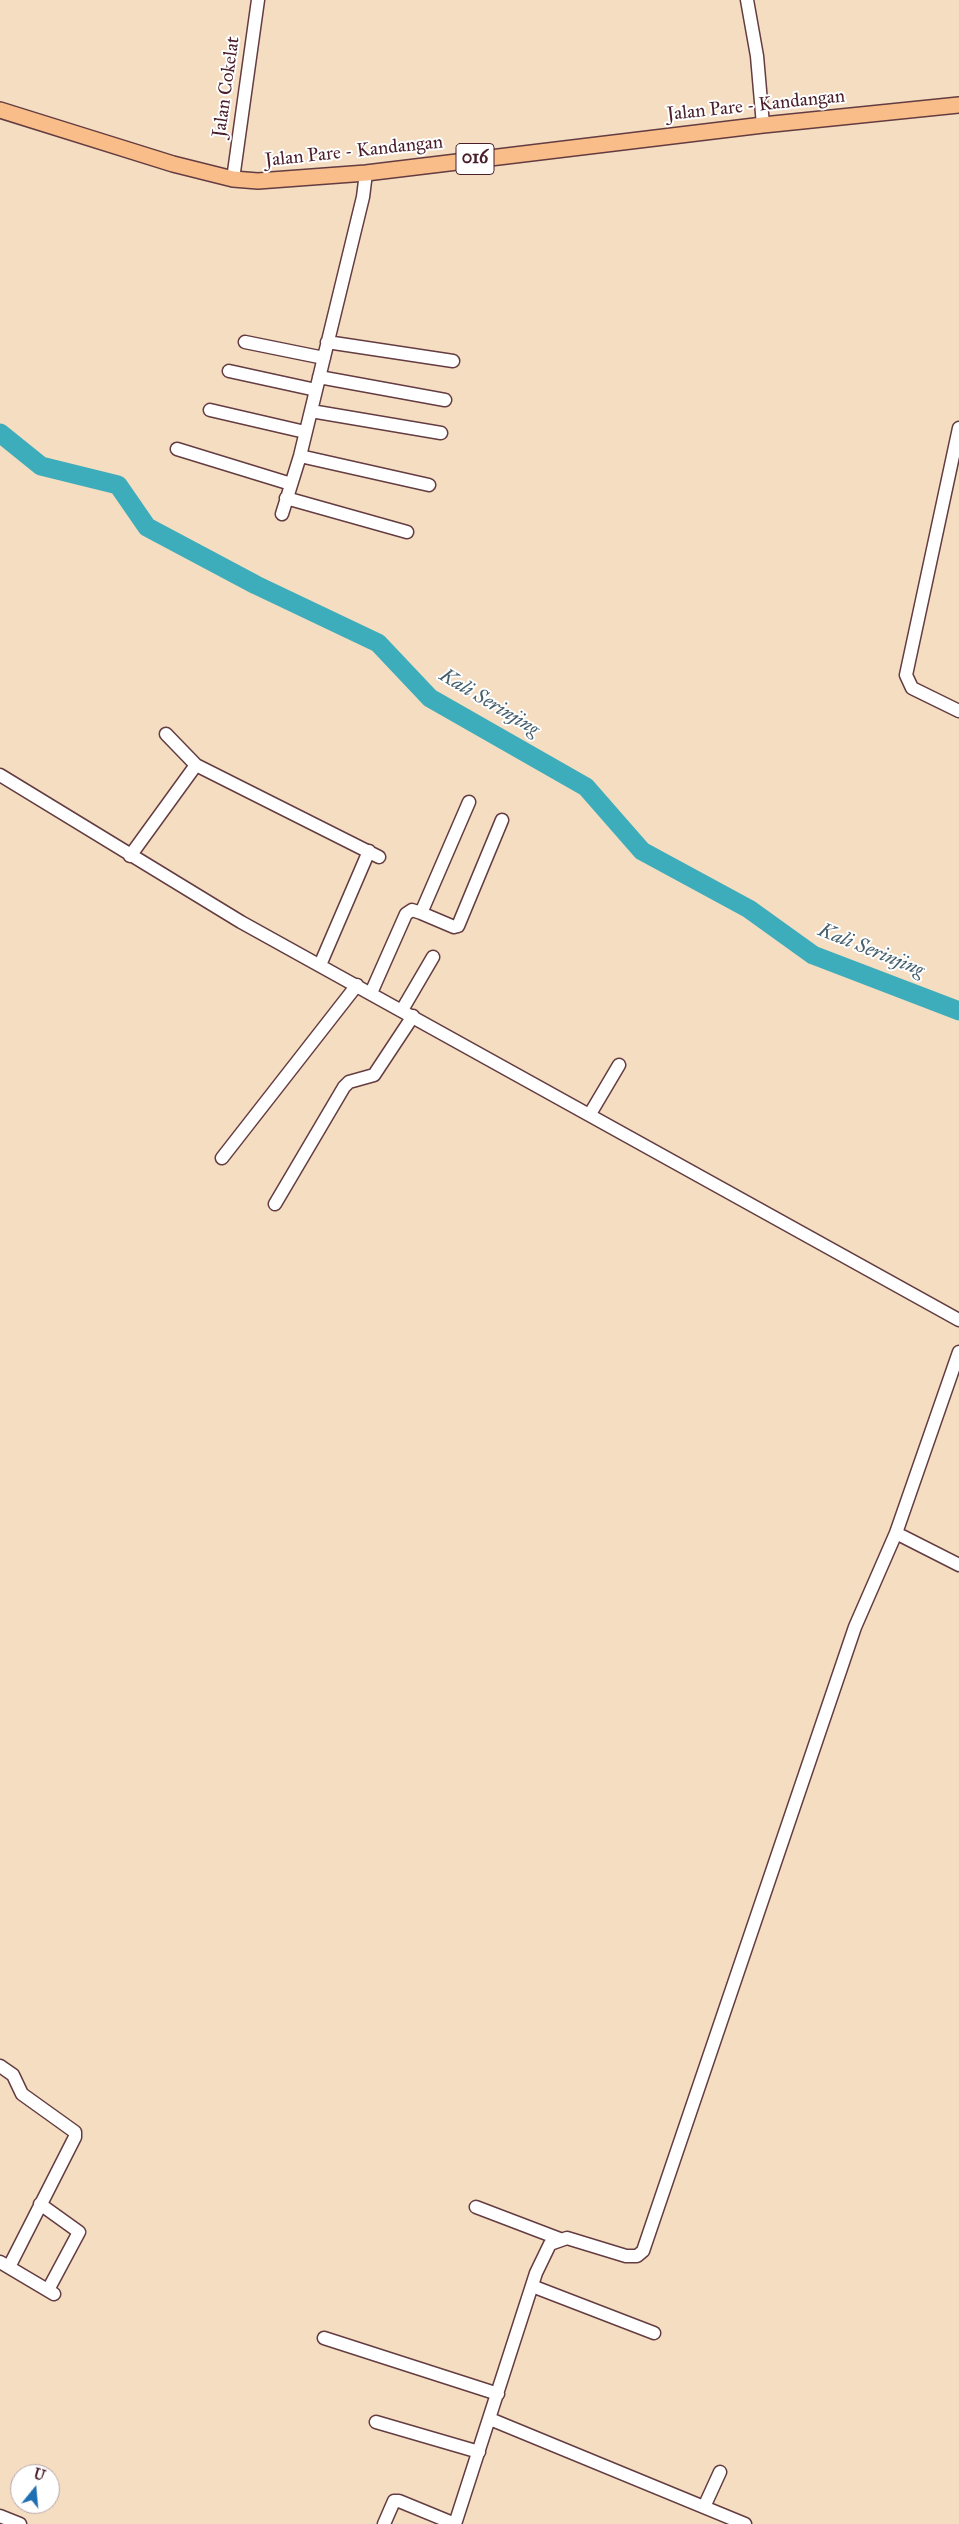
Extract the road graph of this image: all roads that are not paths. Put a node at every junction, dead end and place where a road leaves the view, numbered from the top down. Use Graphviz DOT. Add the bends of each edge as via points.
graph roads {
  1 [pos="258,0"];
  2 [pos="748,0"];
  3 [pos="959,105"];
  4 [pos="0,110"];
  5 [pos="764,125"];
  6 [pos="366,173"];
  7 [pos="233,180"];
  8 [pos="245,342"];
  9 [pos="327,342"];
  10 [pos="324,358"];
  11 [pos="453,361"];
  12 [pos="229,371"];
  13 [pos="319,377"];
  14 [pos="316,390"];
  15 [pos="445,400"];
  16 [pos="210,410"];
  17 [pos="311,411"];
  18 [pos="959,428"];
  19 [pos="305,432"];
  20 [pos="441,433"];
  21 [pos="177,449"];
  22 [pos="300,456"];
  23 [pos="291,484"];
  24 [pos="429,485"];
  25 [pos="286,498"];
  26 [pos="282,514"];
  27 [pos="407,532"];
  28 [pos="959,711"];
  29 [pos="166,734"];
  30 [pos="196,765"];
  31 [pos="0,775"];
  32 [pos="469,802"];
  33 [pos="502,820"];
  34 [pos="130,856"];
  35 [pos="421,913"];
  36 [pos="433,957"];
  37 [pos="320,965"];
  38 [pos="357,985"];
  39 [pos="371,993"];
  40 [pos="408,1013"];
  41 [pos="619,1065"];
  42 [pos="590,1114"];
  43 [pos="222,1158"];
  44 [pos="275,1204"];
  45 [pos="959,1320"];
  46 [pos="959,1352"];
  47 [pos="896,1532"];
  48 [pos="959,1565"];
  49 [pos="0,2066"];
  50 [pos="40,2204"];
  51 [pos="476,2207"];
  52 [pos="560,2239"];
  53 [pos="4,2264"];
  54 [pos="532,2286"];
  55 [pos="654,2333"];
  56 [pos="324,2338"];
  57 [pos="498,2394"];
  58 [pos="490,2419"];
  59 [pos="376,2422"];
  60 [pos="479,2452"];
  61 [pos="720,2472"];
  62 [pos="704,2507"];
  63 [pos="0,2516"];
  64 [pos="20,2524"];
  65 [pos="384,2524"];
  66 [pos="745,2524"];
  1 -- 7 [label="street, Jalan Cokelat"];
  2 -- 5 [label="street"];
  3 -- 5 [label="main road, Jalan Pare - Kandangan / 016"];
  4 -- 7 [label="main road, Jalan Pare - Kandangan / 016"];
  5 -- 6 [label="main road, Jalan Pare - Kandangan / 016"];
  6 -- 7 [label="main road, Jalan Pare - Kandangan / 016" via="258,182"];
  6 -- 9 [label="street"];
  8 -- 10 [label="street"];
  9 -- 10 [label="street"];
  9 -- 11 [label="street"];
  10 -- 13 [label="street"];
  12 -- 14 [label="street"];
  13 -- 14 [label="street"];
  13 -- 15 [label="street"];
  14 -- 17 [label="street"];
  16 -- 19 [label="street"];
  17 -- 19 [label="street"];
  17 -- 20 [label="street"];
  18 -- 28 [label="street" via="906,675 912,688"];
  19 -- 22 [label="street"];
  21 -- 23 [label="street"];
  22 -- 23 [label="street"];
  22 -- 24 [label="street"];
  23 -- 25 [label="street"];
  25 -- 26 [label="street"];
  25 -- 27 [label="street"];
  29 -- 30 [label="street"];
  30 -- 34 [label="street"];
  30 -- 37 [label="street" via="374,854"];
  31 -- 34 [label="street"];
  32 -- 35 [label="street"];
  33 -- 35 [label="street" via="458,926"];
  34 -- 37 [label="street"];
  35 -- 39 [label="street" via="412,910 406,914"];
  36 -- 40 [label="street"];
  37 -- 38 [label="street"];
  38 -- 39 [label="street"];
  38 -- 43 [label="street"];
  39 -- 40 [label="street"];
  40 -- 42 [label="street"];
  40 -- 44 [label="street" via="374,1075 349,1082 344,1087"];
  41 -- 42 [label="street"];
  42 -- 45 [label="street"];
  46 -- 47 [label="street"];
  47 -- 48 [label="street"];
  47 -- 52 [label="street" via="852,1636 643,2251 632,2257 567,2238"];
  49 -- 50 [label="street" via="13,2075 22,2094 75,2132"];
  50 -- 53 [label="street"];
  50 -- 53 [label="street" via="79,2232 52,2292"];
  51 -- 52 [label="street"];
  52 -- 54 [label="street" via="550,2244 542,2256"];
  54 -- 55 [label="street"];
  54 -- 57 [label="street"];
  56 -- 57 [label="street"];
  57 -- 58 [label="street"];
  58 -- 60 [label="street"];
  58 -- 62 [label="street"];
  59 -- 60 [label="street"];
  60 -- 65 [label="street" via="455,2524 399,2501 391,2505"];
  61 -- 62 [label="street"];
  62 -- 66 [label="street"];
  63 -- 64 [label="street"];
}
